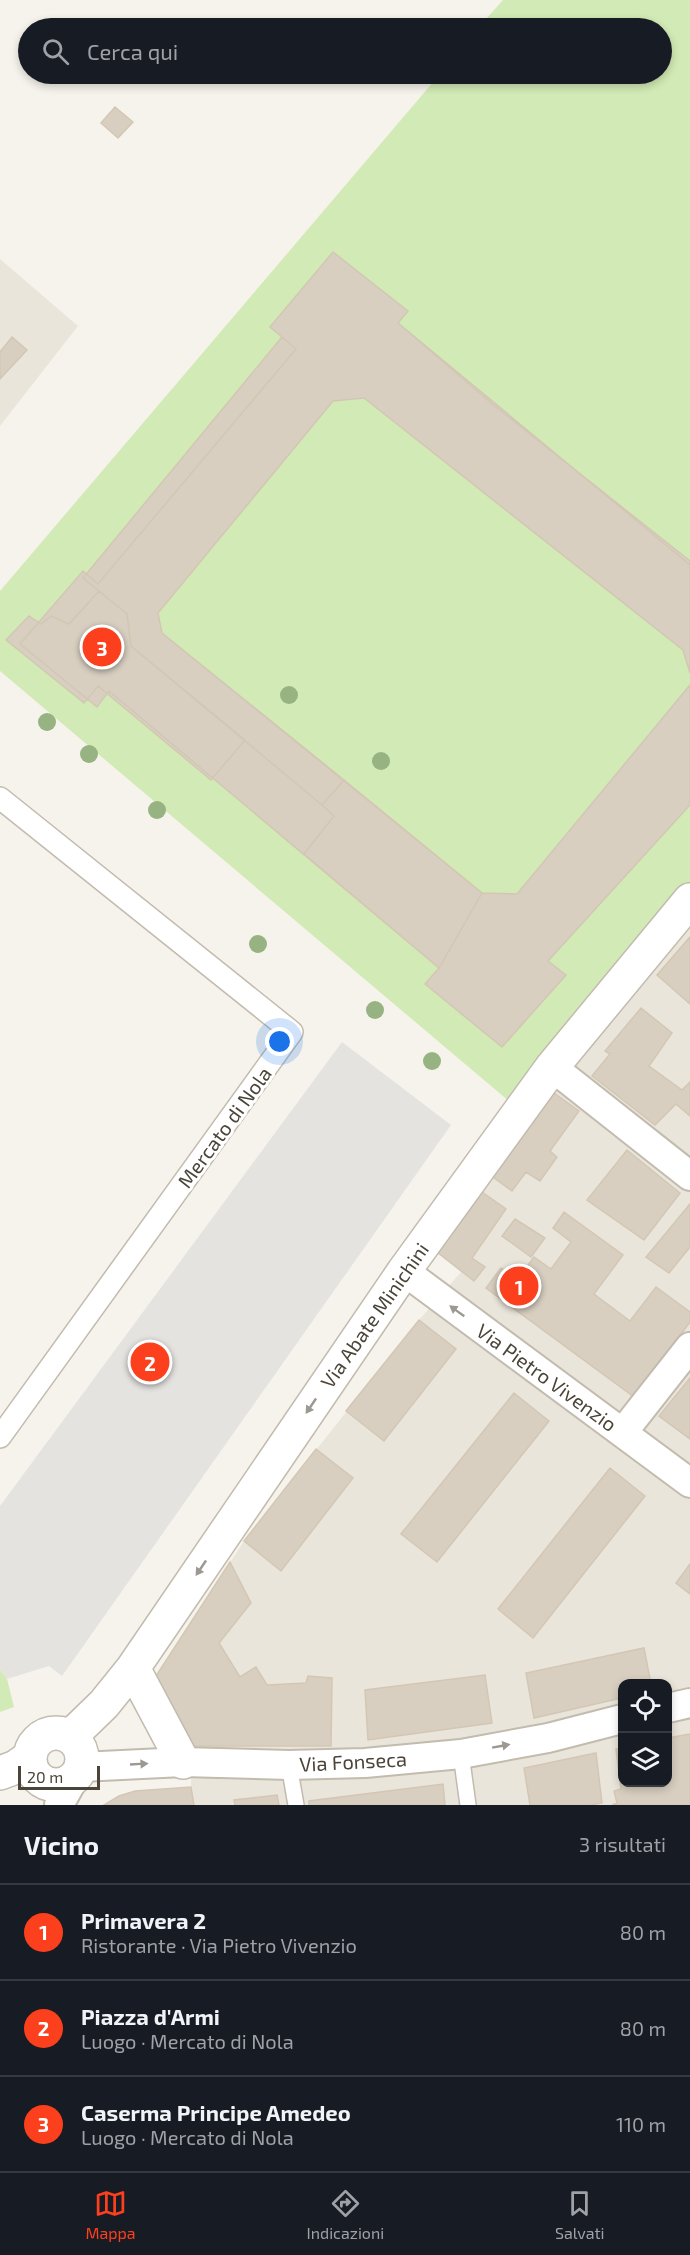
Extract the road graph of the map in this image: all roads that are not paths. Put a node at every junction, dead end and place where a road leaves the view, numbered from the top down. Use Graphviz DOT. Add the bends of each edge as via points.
graph roads {
  1 [pos="0,798"];
  2 [pos="690,900"];
  3 [pos="552,1067"];
  4 [pos="690,1176"];
  5 [pos="404,1271"];
  6 [pos="690,1347"];
  7 [pos="623,1432"];
  8 [pos="0,1437"];
  9 [pos="690,1483"];
  10 [pos="133,1668"];
  11 [pos="690,1703"];
  12 [pos="672,1707"];
  13 [pos="618,1720"];
  14 [pos="70,1737"];
  15 [pos="461,1754"];
  16 [pos="183,1762"];
  17 [pos="11,1764"];
  18 [pos="289,1764"];
  19 [pos="71,1784"];
  20 [pos="296,1805"];
  21 [pos="468,1805"];
  1 -- 8 [label="street, Mercato di Nola" via="292,1032"];
  2 -- 3 [label="street, Via Abate Minichini"];
  3 -- 4 [label="street"];
  3 -- 5 [label="street, Via Abate Minichini"];
  7 -- 5 [label="street, Via Pietro Vivenzio, one-way"];
  5 -- 10 [label="street, Via Abate Minichini, one-way"];
  6 -- 7 [label="street"];
  7 -- 9 [label="street, Via Pietro Vivenzio"];
  10 -- 14 [label="street, Via Abate Minichini"];
  10 -- 16 [label="street"];
  11 -- 12 [label="street"];
  15 -- 13 [label="street, Via Fonseca, one-way"];
  14 -- 17 [label="street" via="44,1736"];
  14 -- 19 [label="street" via="80,1751"];
  15 -- 18 [label="street, Via Fonseca"];
  15 -- 21 [label="lane"];
  16 -- 18 [label="street, Via Fonseca"];
  19 -- 16 [label="street, Via Fonseca, one-way"];
  17 -- 19 [label="street" via="49,1784"];
  18 -- 20 [label="lane"];
}
